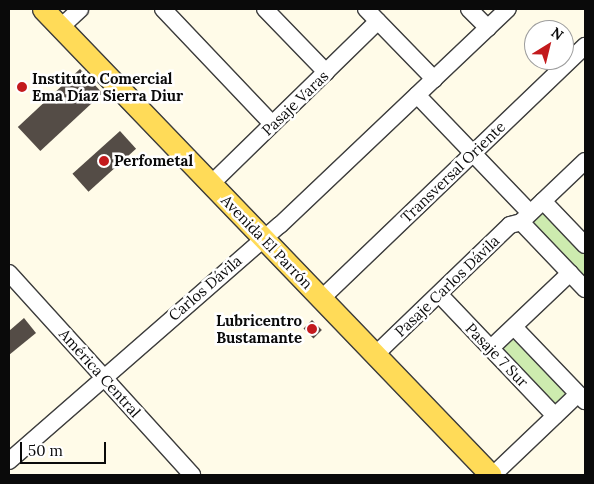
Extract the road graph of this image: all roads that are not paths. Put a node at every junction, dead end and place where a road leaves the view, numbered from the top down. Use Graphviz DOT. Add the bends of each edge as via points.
graph roads {
  1 [pos="44,9"];
  2 [pos="80,9"];
  3 [pos="163,9"];
  4 [pos="265,9"];
  5 [pos="366,9"];
  6 [pos="469,9"];
  7 [pos="508,9"];
  8 [pos="378,21"];
  9 [pos="61,27"];
  10 [pos="488,28"];
  11 [pos="585,46"];
  12 [pos="326,72"];
  13 [pos="434,79"];
  14 [pos="417,95"];
  15 [pos="272,124"];
  16 [pos="473,153"];
  17 [pos="585,161"];
  18 [pos="211,184"];
  19 [pos="543,201"];
  20 [pos="525,218"];
  21 [pos="263,238"];
  22 [pos="585,245"];
  23 [pos="9,273"];
  24 [pos="570,274"];
  25 [pos="585,290"];
  26 [pos="439,294"];
  27 [pos="321,299"];
  28 [pos="514,327"];
  29 [pos="491,348"];
  30 [pos="375,356"];
  31 [pos="104,378"];
  32 [pos="582,398"];
  33 [pos="555,416"];
  34 [pos="9,461"];
  35 [pos="193,474"];
  36 [pos="492,475"];
  1 -- 9 [label="main road, Avenida El Parrón"];
  2 -- 9 [label="street"];
  3 -- 15 [label="street"];
  4 -- 12 [label="street"];
  5 -- 8 [label="street"];
  6 -- 10 [label="street"];
  7 -- 10 [label="street, Carlos Dávila"];
  8 -- 12 [label="street, Pasaje Varas"];
  8 -- 13 [label="street"];
  9 -- 18 [label="main road, Avenida El Parrón"];
  10 -- 13 [label="street, Carlos Dávila"];
  11 -- 16 [label="street, Transversal Oriente"];
  12 -- 15 [label="street, Pasaje Varas"];
  13 -- 14 [label="street, Carlos Dávila"];
  14 -- 16 [label="street"];
  14 -- 21 [label="street, Carlos Dávila"];
  15 -- 18 [label="street, Pasaje Varas"];
  16 -- 20 [label="street"];
  16 -- 27 [label="street, Transversal Oriente"];
  17 -- 19 [label="street"];
  18 -- 21 [label="main road, Avenida El Parrón"];
  19 -- 20 [label="street"];
  19 -- 22 [label="street"];
  20 -- 24 [label="street"];
  20 -- 26 [label="street, Pasaje Carlos Dávila" via="510,225"];
  21 -- 27 [label="main road, Avenida El Parrón"];
  21 -- 31 [label="street, Carlos Dávila"];
  23 -- 31 [label="street, América Central"];
  24 -- 25 [label="street"];
  24 -- 28 [label="street"];
  26 -- 29 [label="street, Pasaje 7 Sur"];
  26 -- 30 [label="street, Pasaje Carlos Dávila"];
  27 -- 30 [label="main road, Avenida El Parrón"];
  28 -- 29 [label="street"];
  28 -- 32 [label="street"];
  29 -- 33 [label="street, Pasaje 7 Sur"];
  30 -- 36 [label="main road, Avenida El Parrón"];
  31 -- 34 [label="street, Carlos Dávila"];
  31 -- 35 [label="street, América Central"];
  32 -- 33 [label="street"];
  33 -- 36 [label="street"];
}
